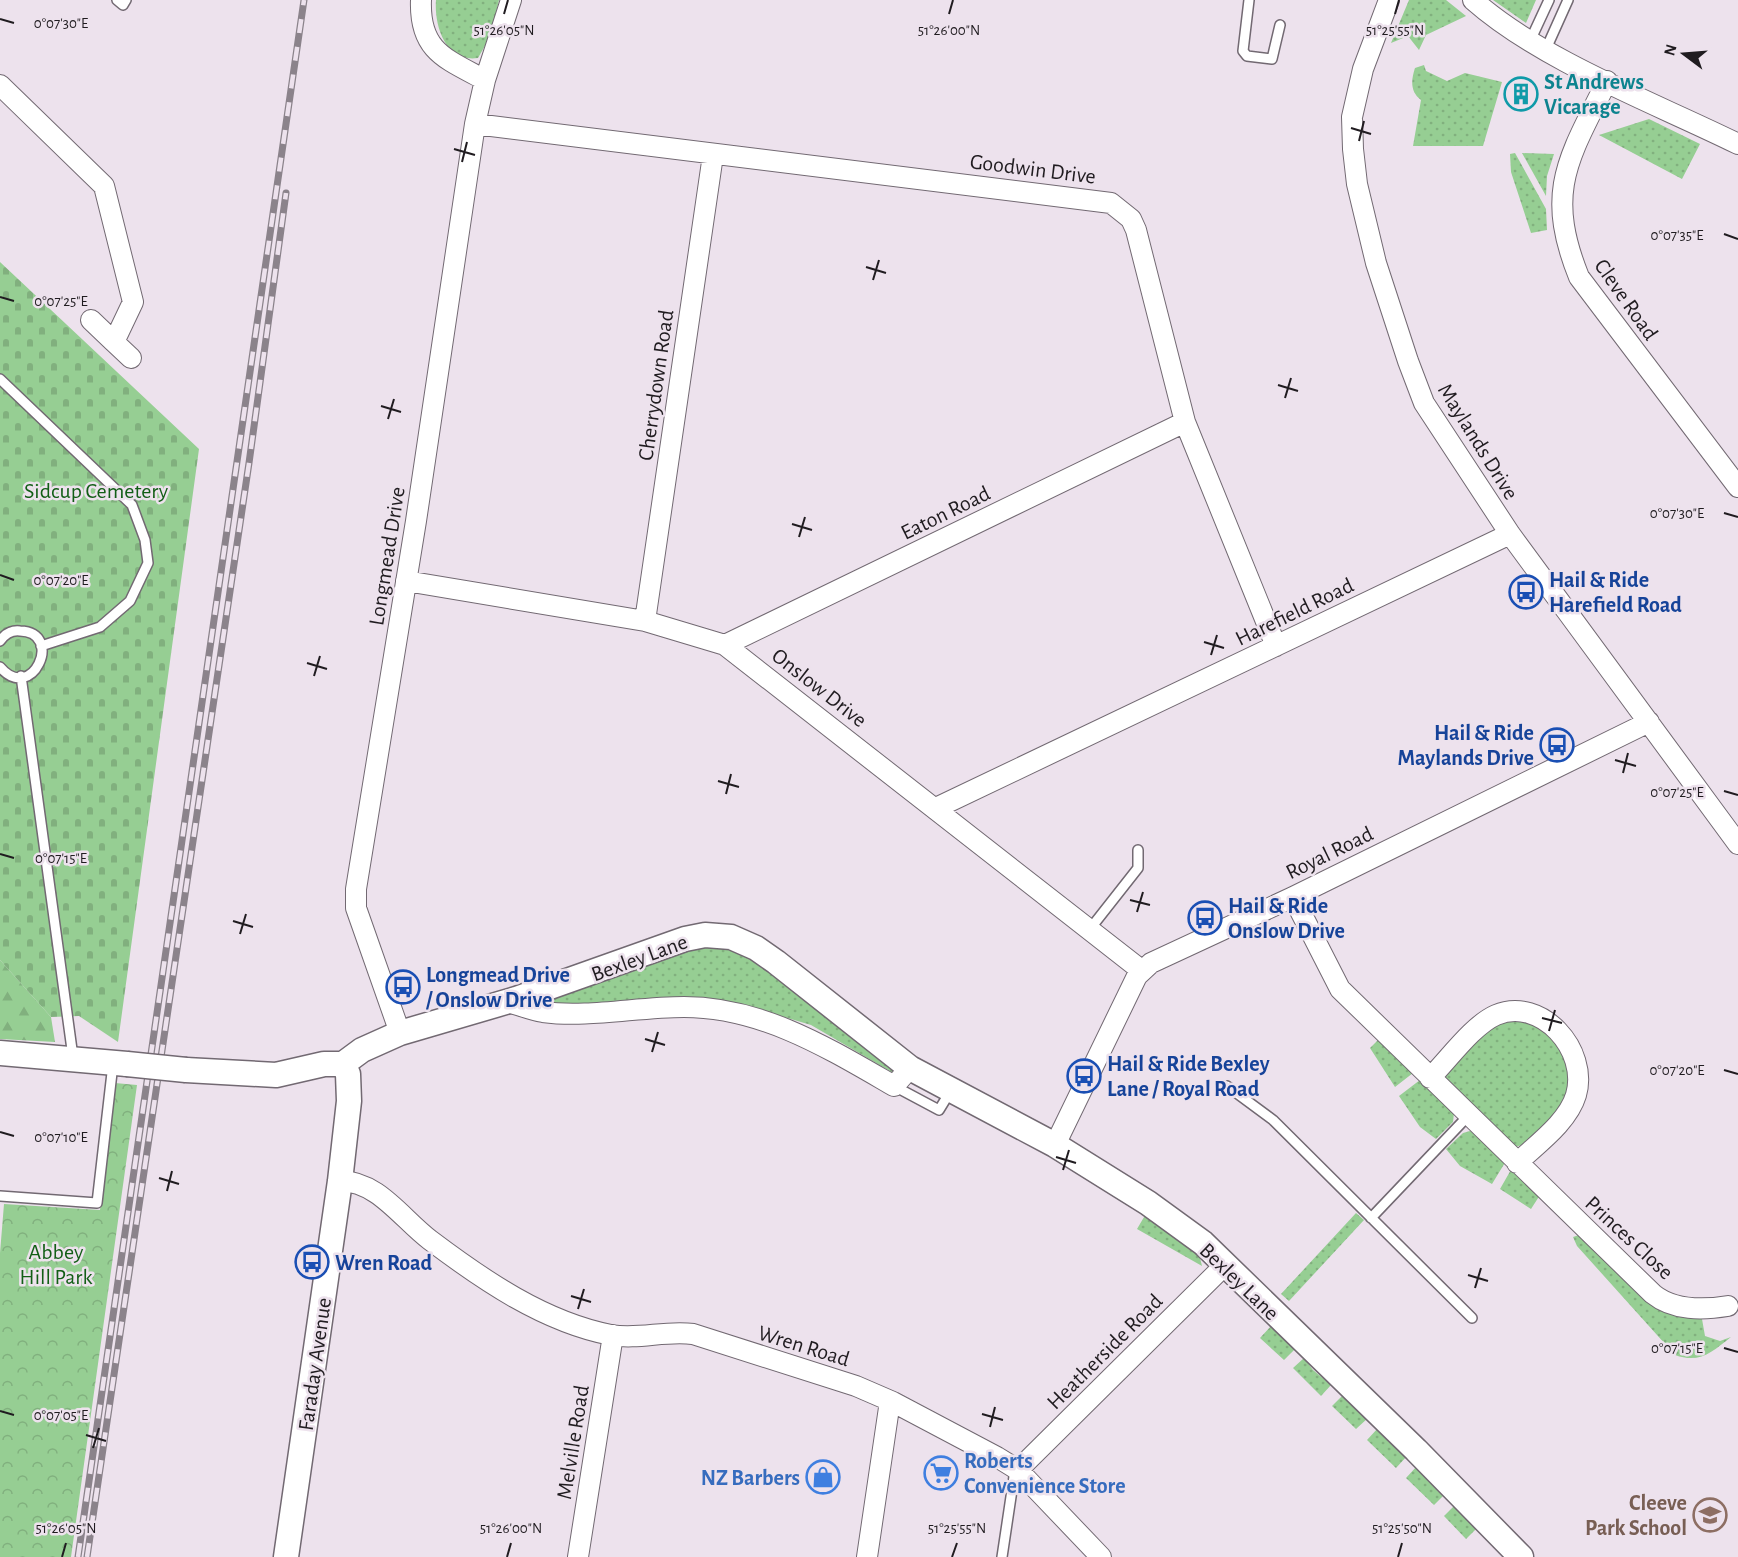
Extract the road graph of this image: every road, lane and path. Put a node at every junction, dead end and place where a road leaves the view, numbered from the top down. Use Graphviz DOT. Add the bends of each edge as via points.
graph roads {
  1 [pos="117,0"];
  2 [pos="126,0"];
  3 [pos="422,0"];
  4 [pos="512,0"];
  5 [pos="1249,0"];
  6 [pos="1389,0"];
  7 [pos="1473,0"];
  8 [pos="1549,0"];
  9 [pos="1568,0"];
  10 [pos="1280,25"];
  11 [pos="1538,45"];
  12 [pos="485,80"];
  13 [pos="1607,81"];
  14 [pos="0,85"];
  15 [pos="475,124"];
  16 [pos="1738,144"];
  17 [pos="713,155"];
  18 [pos="91,320"];
  19 [pos="114,342"];
  20 [pos="131,358"];
  21 [pos="0,379"];
  22 [pos="1185,422"];
  23 [pos="1738,488"];
  24 [pos="1510,534"];
  25 [pos="406,581"];
  26 [pos="645,621"];
  27 [pos="2,635"];
  28 [pos="725,645"];
  29 [pos="41,646"];
  30 [pos="1276,646"];
  31 [pos="0,667"];
  32 [pos="21,676"];
  33 [pos="1649,722"];
  34 [pos="936,807"];
  35 [pos="1738,844"];
  36 [pos="1138,850"];
  37 [pos="1293,897"];
  38 [pos="1090,929"];
  39 [pos="1141,969"];
  40 [pos="508,1002"];
  41 [pos="400,1033"];
  42 [pos="0,1053"];
  43 [pos="73,1059"];
  44 [pos="120,1063"];
  45 [pos="343,1064"];
  46 [pos="902,1077"];
  47 [pos="1430,1078"];
  48 [pos="1227,1086"];
  49 [pos="1468,1116"];
  50 [pos="1055,1145"];
  51 [pos="1517,1163"];
  52 [pos="340,1181"];
  53 [pos="0,1196"];
  54 [pos="1371,1218"];
  55 [pos="1225,1265"];
  56 [pos="1728,1306"];
  57 [pos="1472,1318"];
  58 [pos="613,1335"];
  59 [pos="890,1401"];
  60 [pos="1017,1470"];
  61 [pos="286,1557"];
  62 [pos="578,1557"];
  63 [pos="867,1557"];
  64 [pos="1002,1557"];
  65 [pos="1101,1557"];
  66 [pos="1521,1557"];
  1 -- 2 [label="lane" via="123,5"];
  3 -- 12 [label="street" via="424,35 437,55"];
  4 -- 12 [label="street, Longmead Drive"];
  5 -- 10 [label="lane" via="1243,51 1247,56 1272,59"];
  6 -- 24 [label="street, Maylands Drive" via="1363,69 1352,117 1357,184 1376,263 1424,404"];
  7 -- 11 [label="street"];
  8 -- 11 [label="lane"];
  9 -- 11 [label="lane"];
  11 -- 13 [label="street"];
  12 -- 15 [label="street, Longmead Drive"];
  13 -- 16 [label="street"];
  13 -- 23 [label="street, Cleve Road" via="1564,175 1561,213 1566,244 1579,277"];
  14 -- 19 [label="street" via="104,186 133,303"];
  15 -- 17 [label="street, Goodwin Drive"];
  15 -- 25 [label="street, Longmead Drive"];
  17 -- 22 [label="street, Goodwin Drive" via="1111,203 1131,219 1136,230"];
  17 -- 26 [label="street, Cherrydown Road"];
  18 -- 19 [label="street"];
  19 -- 20 [label="street"];
  21 -- 29 [label="lane" via="132,505 145,540 148,563 130,601 100,627"];
  22 -- 28 [label="street, Eaton Road"];
  22 -- 30 [label="street, Goodwin Drive"];
  24 -- 30 [label="street, Harefield Road"];
  24 -- 33 [label="street, Maylands Drive"];
  25 -- 26 [label="street, Onslow Drive"];
  25 -- 41 [label="street, Longmead Drive" via="356,889 356,908"];
  26 -- 28 [label="street, Onslow Drive"];
  27 -- 29 [label="lane" via="24,631"];
  28 -- 34 [label="street, Onslow Drive"];
  29 -- 32 [label="lane" via="38,667"];
  30 -- 34 [label="street, Harefield Road"];
  31 -- 32 [label="lane" via="10,675"];
  32 -- 43 [label="lane"];
  33 -- 35 [label="street, Maylands Drive"];
  33 -- 37 [label="street, Royal Road"];
  34 -- 38 [label="street, Onslow Drive"];
  36 -- 38 [label="lane" via="1138,868"];
  37 -- 39 [label="street, Royal Road"];
  37 -- 47 [label="street, Princes Close" via="1340,989"];
  38 -- 39 [label="street, Onslow Drive"];
  39 -- 50 [label="street"];
  40 -- 41 [label="street, Bexley Lane"];
  40 -- 46 [label="street, Bexley Lane" via="541,1012 686,1006 748,1016 783,1026"];
  40 -- 46 [label="street, Bexley Lane" via="685,939 705,935 731,937 776,962"];
  41 -- 45 [label="street, Bexley Lane" via="362,1050"];
  42 -- 43 [label="street, Bexley Lane"];
  43 -- 44 [label="street, Bexley Lane"];
  44 -- 45 [label="street, Bexley Lane, bridge" via="276,1075 324,1064"];
  44 -- 53 [label="lane" via="97,1203"];
  45 -- 52 [label="street, Faraday Avenue" via="348,1074 349,1101"];
  46 -- 50 [label="street, Bexley Lane" via="950,1092"];
  47 -- 49 [label="street, Princes Close"];
  47 -- 51 [label="street" via="1483,1022 1498,1014 1527,1013 1568,1040 1576,1055 1578,1072 1577,1093 1570,1110"];
  48 -- 54 [label="lane" via="1273,1120"];
  49 -- 51 [label="street, Princes Close"];
  49 -- 54 [label="lane"];
  50 -- 55 [label="street, Bexley Lane" via="1178,1224"];
  51 -- 56 [label="street, Princes Close" via="1658,1297 1684,1307"];
  52 -- 58 [label="street, Wren Road" via="352,1181 374,1191 426,1237 489,1283 559,1317"];
  52 -- 61 [label="street, Faraday Avenue"];
  54 -- 57 [label="lane"];
  55 -- 60 [label="street, Heatherside Road"];
  55 -- 66 [label="street, Bexley Lane"];
  58 -- 59 [label="street, Wren Road" via="693,1334"];
  58 -- 62 [label="street, Melville Road"];
  59 -- 60 [label="street, Wren Road"];
  59 -- 63 [label="street"];
  60 -- 64 [label="lane"];
  60 -- 65 [label="street, Wren Road"];
}
